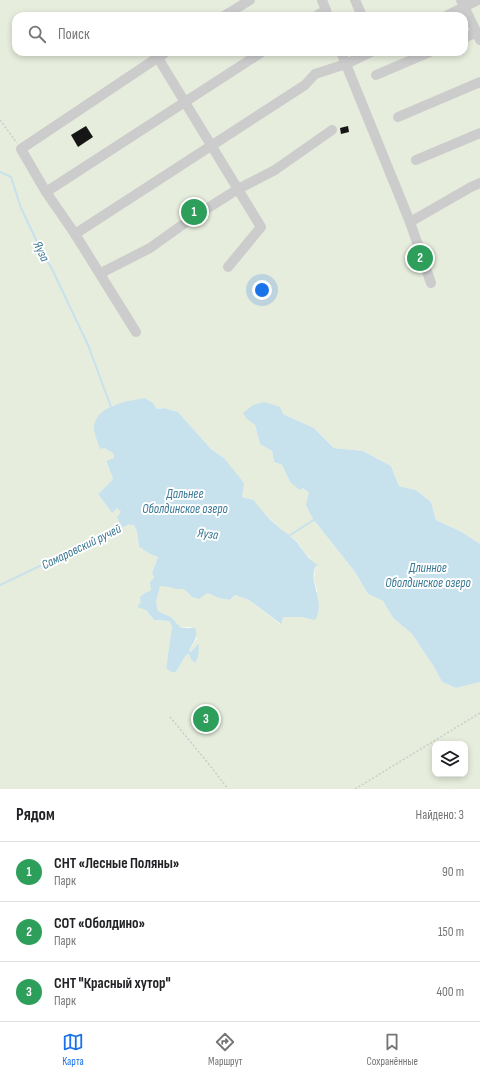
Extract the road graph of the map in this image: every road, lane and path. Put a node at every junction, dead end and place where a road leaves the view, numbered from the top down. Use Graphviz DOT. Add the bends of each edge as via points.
graph roads {
  1 [pos="250,0"];
  2 [pos="355,0"];
  3 [pos="478,0"];
  4 [pos="462,4"];
  5 [pos="230,12"];
  6 [pos="360,12"];
  7 [pos="451,12"];
  8 [pos="468,16"];
  9 [pos="478,36"];
  10 [pos="468,37"];
  11 [pos="160,56"];
  12 [pos="162,56"];
  13 [pos="256,56"];
  14 [pos="343,56"];
  15 [pos="363,56"];
  16 [pos="421,56"];
  17 [pos="346,64"];
  18 [pos="376,75"];
  19 [pos="480,82"];
  20 [pos="185,103"];
  21 [pos="398,117"];
  22 [pos="0,120"];
  23 [pos="332,130"];
  24 [pos="480,133"];
  25 [pos="212,146"];
  26 [pos="21,149"];
  27 [pos="416,160"];
  28 [pos="480,183"];
  29 [pos="238,189"];
  30 [pos="46,192"];
  31 [pos="410,222"];
  32 [pos="75,234"];
  33 [pos="228,267"];
  34 [pos="101,273"];
  35 [pos="431,283"];
  36 [pos="136,332"];
  37 [pos="480,713"];
  38 [pos="170,717"];
  39 [pos="228,789"];
  40 [pos="355,789"];
  1 -- 5 [label="lane"];
  2 -- 6 [label="lane"];
  3 -- 4 [label="lane"];
  4 -- 7 [label="lane"];
  8 -- 9 [label="lane"];
  9 -- 10 [label="lane"];
  11 -- 26 [label="lane"];
  12 -- 20 [label="lane"];
  13 -- 20 [label="lane"];
  14 -- 17 [label="lane"];
  15 -- 17 [label="lane"];
  16 -- 18 [label="lane"];
  17 -- 25 [label="lane" via="315,74 306,85"];
  17 -- 31 [label="lane"];
  19 -- 21 [label="lane"];
  20 -- 25 [label="lane"];
  20 -- 30 [label="lane"];
  22 -- 26 [label="path"];
  23 -- 29 [label="lane" via="276,170"];
  24 -- 27 [label="lane"];
  25 -- 29 [label="lane"];
  25 -- 32 [label="lane"];
  26 -- 30 [label="lane"];
  28 -- 31 [label="lane"];
  29 -- 33 [label="lane" via="261,227"];
  29 -- 34 [label="lane" via="150,248"];
  30 -- 32 [label="lane"];
  31 -- 35 [label="lane"];
  32 -- 34 [label="lane"];
  34 -- 36 [label="lane"];
  37 -- 40 [label="path"];
  38 -- 39 [label="path"];
}
